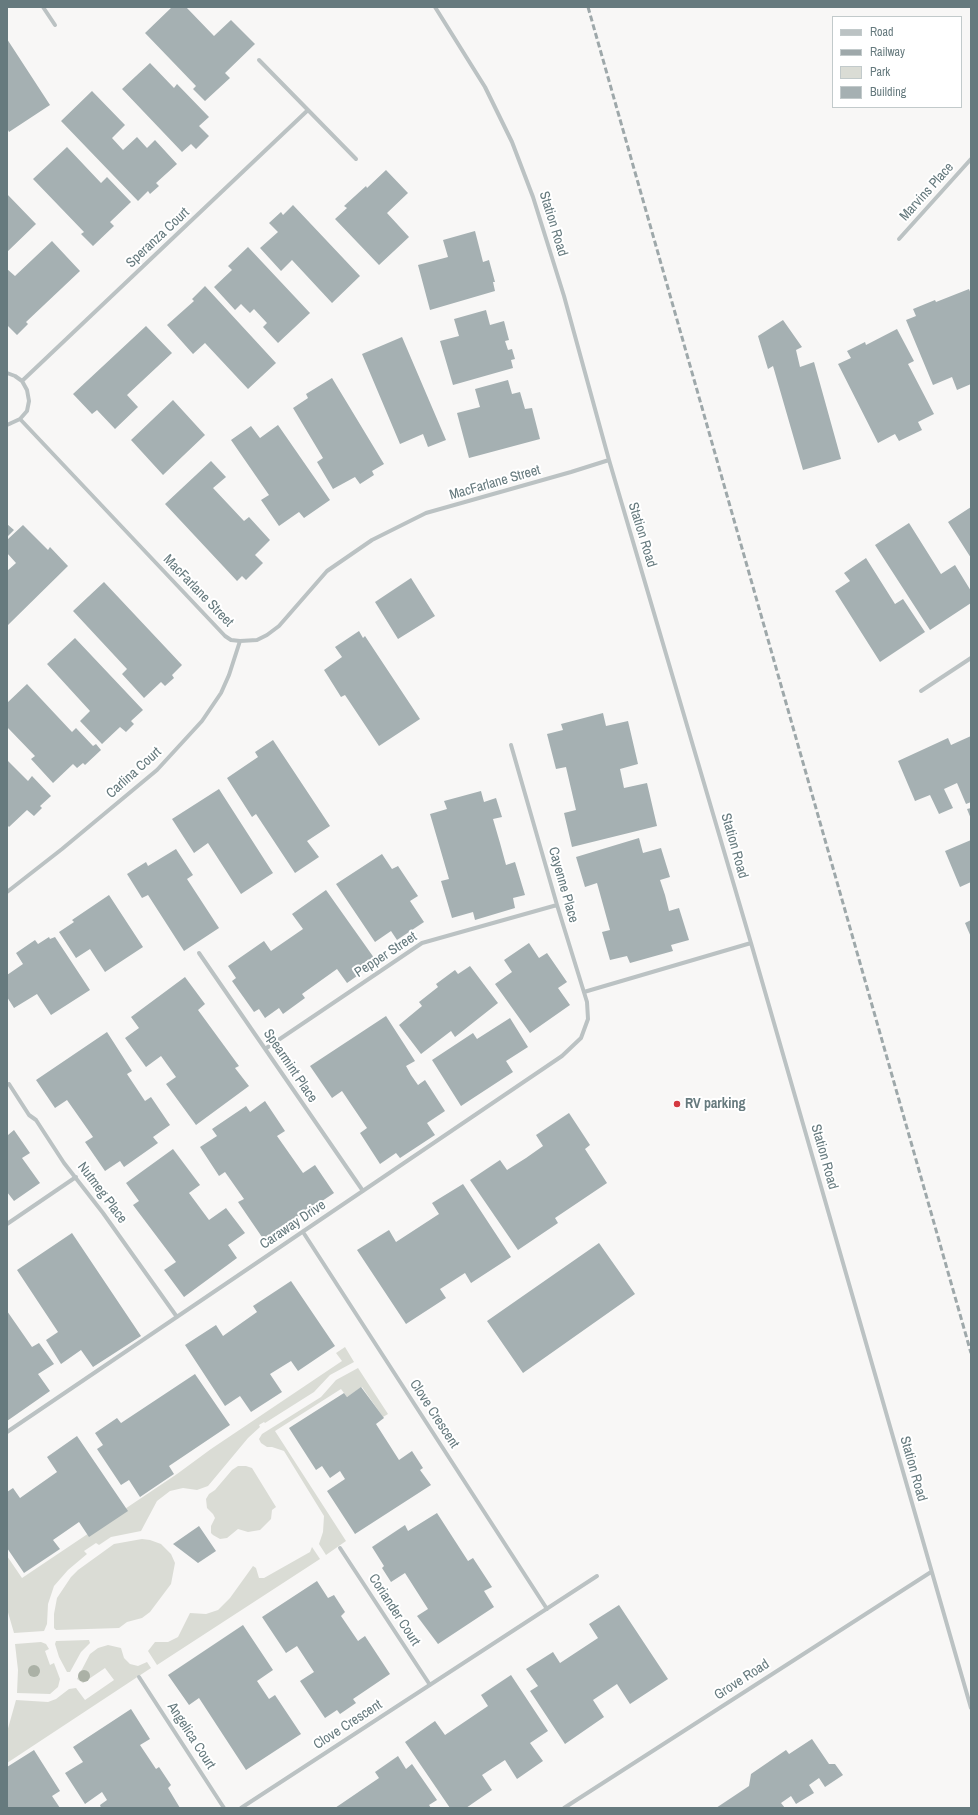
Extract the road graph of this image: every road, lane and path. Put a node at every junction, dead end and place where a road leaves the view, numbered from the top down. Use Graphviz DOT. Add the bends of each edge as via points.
graph roads {
  1 [pos="43,7"];
  2 [pos="435,7"];
  3 [pos="55,25"];
  4 [pos="259,60"];
  5 [pos="308,110"];
  6 [pos="356,158"];
  7 [pos="971,159"];
  8 [pos="898,239"];
  9 [pos="7,374"];
  10 [pos="22,381"];
  11 [pos="20,419"];
  12 [pos="7,426"];
  13 [pos="608,460"];
  14 [pos="240,641"];
  15 [pos="971,658"];
  16 [pos="921,691"];
  17 [pos="511,745"];
  18 [pos="7,892"];
  19 [pos="557,905"];
  20 [pos="751,943"];
  21 [pos="199,952"];
  22 [pos="584,992"];
  23 [pos="585,1030"];
  24 [pos="265,1049"];
  25 [pos="9,1084"];
  26 [pos="76,1177"];
  27 [pos="362,1191"];
  28 [pos="7,1224"];
  29 [pos="303,1232"];
  30 [pos="176,1317"];
  31 [pos="7,1432"];
  32 [pos="340,1548"];
  33 [pos="931,1572"];
  34 [pos="597,1576"];
  35 [pos="547,1609"];
  36 [pos="138,1676"];
  37 [pos="430,1685"];
  38 [pos="971,1708"];
  39 [pos="224,1808"];
  40 [pos="241,1808"];
  41 [pos="564,1808"];
  1 -- 3 [label="street"];
  2 -- 13 [label="street, Station Road" via="485,86 524,171 564,296"];
  4 -- 5 [label="street"];
  5 -- 6 [label="street"];
  5 -- 10 [label="street, Speranza Court"];
  7 -- 8 [label="street, Marvins Place"];
  9 -- 10 [label="street"];
  10 -- 11 [label="street" via="29,401 27,411"];
  11 -- 12 [label="street"];
  11 -- 14 [label="street, MacFarlane Street" via="225,636"];
  13 -- 14 [label="street, MacFarlane Street" via="426,513 372,540 327,571 279,626 256,640"];
  13 -- 20 [label="street, Station Road"];
  14 -- 18 [label="street, Carlina Court" via="221,693 202,721 157,770"];
  15 -- 16 [label="street"];
  17 -- 19 [label="street, Cayenne Place"];
  19 -- 22 [label="street, Cayenne Place"];
  19 -- 24 [label="street, Pepper Street" via="422,943"];
  20 -- 22 [label="street"];
  20 -- 33 [label="street, Station Road"];
  21 -- 24 [label="street, Spearmint Place"];
  22 -- 23 [label="street, Cayenne Place" via="588,1015"];
  23 -- 27 [label="street, Caraway Drive" via="577,1043 562,1056"];
  24 -- 27 [label="street, Spearmint Place"];
  25 -- 26 [label="street, Nutmeg Place"];
  26 -- 28 [label="street"];
  26 -- 30 [label="street, Nutmeg Place"];
  27 -- 29 [label="street, Caraway Drive"];
  29 -- 30 [label="street, Caraway Drive"];
  29 -- 35 [label="street, Clove Crescent"];
  30 -- 31 [label="street, Caraway Drive"];
  32 -- 37 [label="street, Coriander Court"];
  33 -- 38 [label="street, Station Road"];
  33 -- 41 [label="street, Grove Road"];
  34 -- 35 [label="street, Clove Crescent"];
  35 -- 37 [label="street, Clove Crescent"];
  36 -- 39 [label="street, Angelica Court"];
  37 -- 40 [label="street, Clove Crescent"];
}
